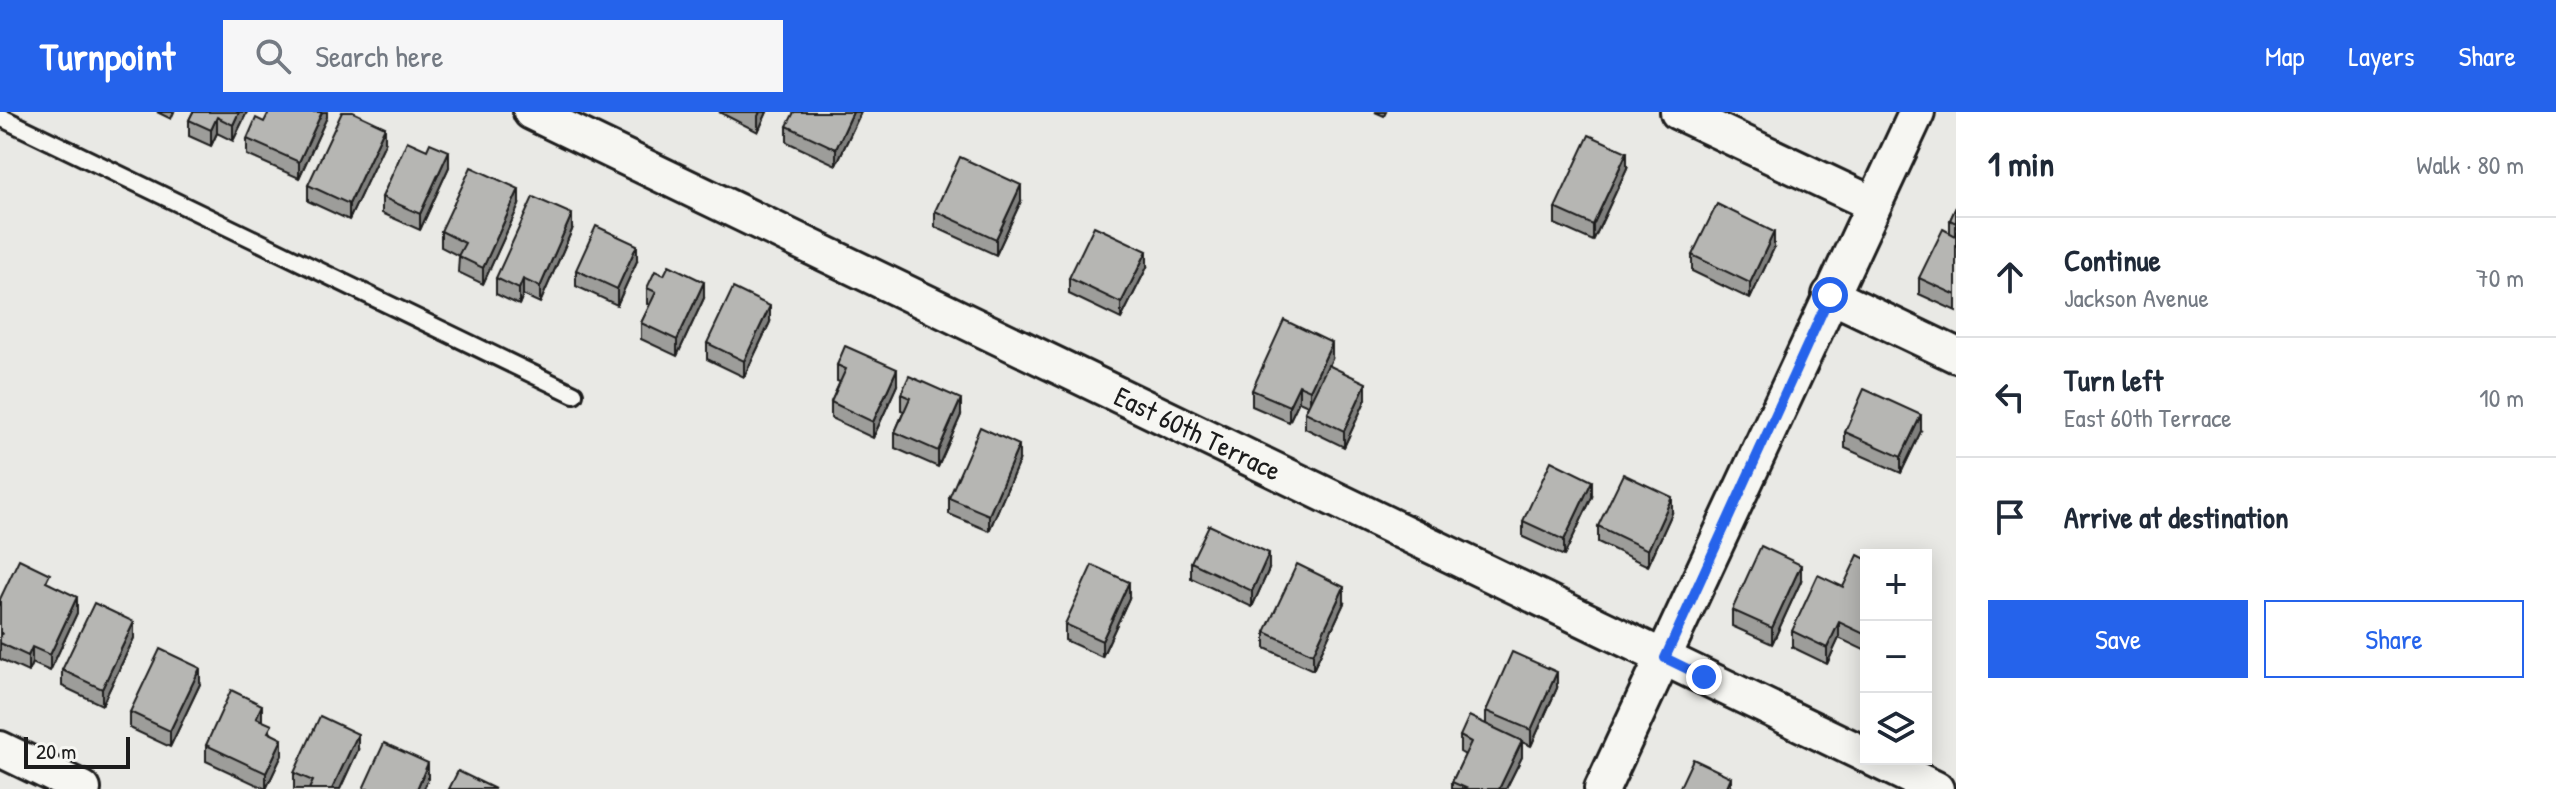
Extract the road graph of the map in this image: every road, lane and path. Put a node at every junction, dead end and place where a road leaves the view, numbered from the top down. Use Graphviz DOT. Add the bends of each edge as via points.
graph roads {
  1 [pos="531,112"];
  2 [pos="1678,112"];
  3 [pos="1917,112"];
  4 [pos="0,117"];
  5 [pos="1873,204"];
  6 [pos="1830,295"];
  7 [pos="1956,355"];
  8 [pos="574,394"];
  9 [pos="1665,658"];
  10 [pos="0,749"];
  11 [pos="1860,752"];
  12 [pos="1886,765"];
  13 [pos="83,789"];
  14 [pos="1602,789"];
  15 [pos="1936,789"];
  1 -- 9 [label="street, East 60th Terrace"];
  2 -- 5 [label="street"];
  3 -- 5 [label="street"];
  4 -- 8 [label="lane"];
  5 -- 6 [label="street"];
  6 -- 7 [label="street"];
  6 -- 9 [label="street"];
  9 -- 11 [label="street, East 60th Terrace"];
  9 -- 14 [label="street"];
  10 -- 13 [label="street"];
  12 -- 15 [label="street"];
}
